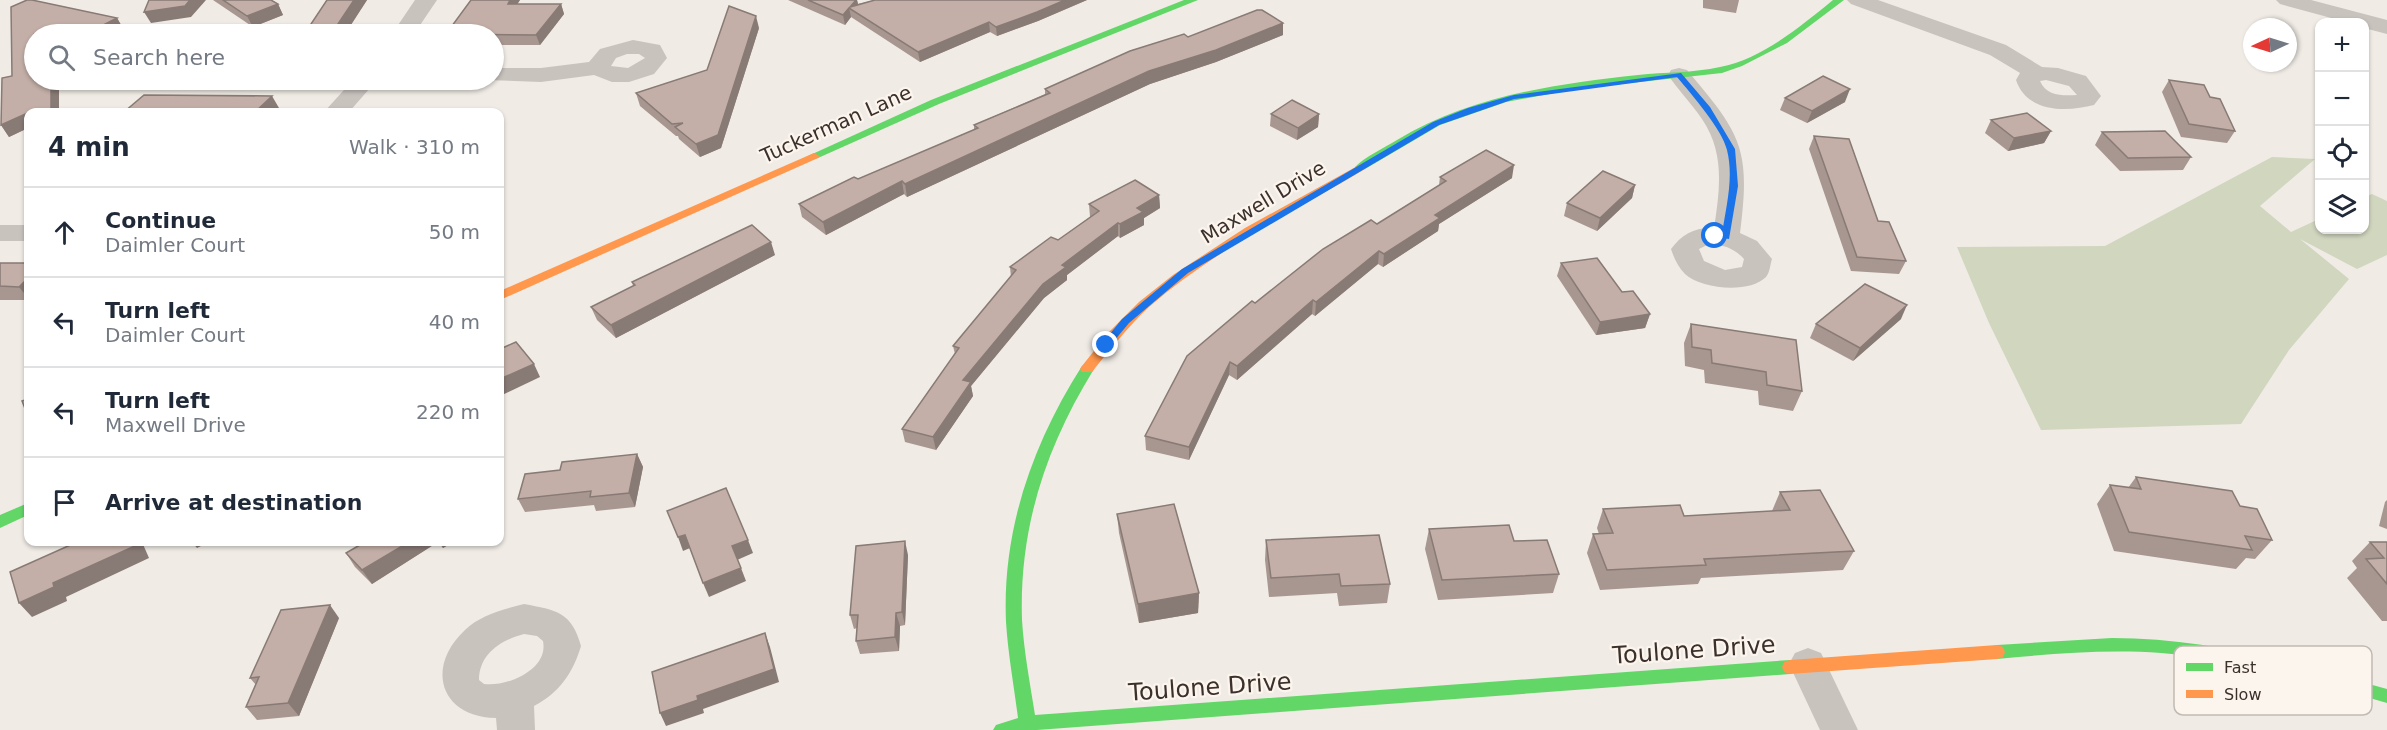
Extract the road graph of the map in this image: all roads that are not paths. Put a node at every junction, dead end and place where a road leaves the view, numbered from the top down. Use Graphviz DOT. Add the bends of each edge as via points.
graph roads {
  1 [pos="426,0"];
  2 [pos="1194,0"];
  3 [pos="1839,0"];
  4 [pos="1858,0"];
  5 [pos="2287,0"];
  6 [pos="410,24"];
  7 [pos="2387,27"];
  8 [pos="599,68"];
  9 [pos="2037,74"];
  10 [pos="504,75"];
  11 [pos="1679,75"];
  12 [pos="356,90"];
  13 [pos="340,108"];
  14 [pos="0,233"];
  15 [pos="24,233"];
  16 [pos="1726,237"];
  17 [pos="504,294"];
  18 [pos="24,511"];
  19 [pos="0,522"];
  20 [pos="2174,648"];
  21 [pos="1808,664"];
  22 [pos="2372,692"];
  23 [pos="2387,696"];
  24 [pos="1027,727"];
  25 [pos="1002,730"];
  26 [pos="1839,730"];
  1 -- 6 [label="street"];
  2 -- 17 [label="street, Tuckerman Lane" via="935,102"];
  3 -- 11 [label="street, Maxwell Drive" via="1806,27 1748,64"];
  4 -- 9 [label="street" via="1998,51"];
  5 -- 7 [label="street"];
  8 -- 10 [label="street"];
  11 -- 16 [label="street" via="1707,109 1731,149 1734,186"];
  11 -- 24 [label="street, Maxwell Drive" via="1514,97 1436,123 1185,271 1125,321 1057,419 1039,462 1022,521 1014,608"];
  12 -- 13 [label="street"];
  14 -- 15 [label="street"];
  18 -- 19 [label="street"];
  20 -- 21 [label="street, Toulone Drive" via="2072,646"];
  21 -- 24 [label="street, Toulone Drive"];
  21 -- 26 [label="street"];
  22 -- 23 [label="street, Toulone Drive"];
  24 -- 25 [label="street, Toulone Drive"];
}
